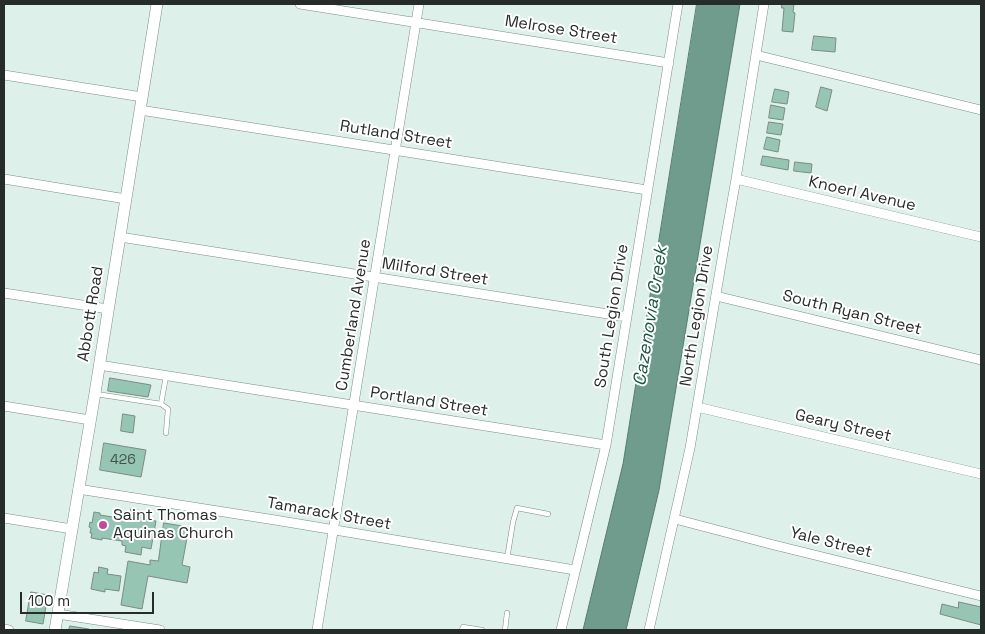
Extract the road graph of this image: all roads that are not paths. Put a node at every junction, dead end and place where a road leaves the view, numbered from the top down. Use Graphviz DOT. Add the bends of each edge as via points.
graph roads {
  1 [pos="158,4"];
  2 [pos="300,4"];
  3 [pos="419,4"];
  4 [pos="678,4"];
  5 [pos="764,4"];
  6 [pos="416,22"];
  7 [pos="756,55"];
  8 [pos="669,63"];
  9 [pos="4,75"];
  10 [pos="142,97"];
  11 [pos="140,110"];
  12 [pos="981,110"];
  13 [pos="396,150"];
  14 [pos="4,179"];
  15 [pos="736,179"];
  16 [pos="647,190"];
  17 [pos="126,199"];
  18 [pos="120,237"];
  19 [pos="981,237"];
  20 [pos="375,278"];
  21 [pos="4,293"];
  22 [pos="716,296"];
  23 [pos="108,309"];
  24 [pos="627,317"];
  25 [pos="981,360"];
  26 [pos="99,365"];
  27 [pos="166,375"];
  28 [pos="95,393"];
  29 [pos="162,404"];
  30 [pos="355,405"];
  31 [pos="4,406"];
  32 [pos="697,406"];
  33 [pos="90,420"];
  34 [pos="166,433"];
  35 [pos="606,445"];
  36 [pos="981,474"];
  37 [pos="78,489"];
  38 [pos="548,514"];
  39 [pos="4,518"];
  40 [pos="675,519"];
  41 [pos="72,529"];
  42 [pos="334,531"];
  43 [pos="508,559"];
  44 [pos="575,570"];
  45 [pos="981,596"];
  46 [pos="507,613"];
  47 [pos="58,614"];
  48 [pos="4,629"];
  49 [pos="9,630"];
  50 [pos="55,630"];
  51 [pos="160,630"];
  52 [pos="317,630"];
  53 [pos="462,630"];
  54 [pos="482,630"];
  55 [pos="505,630"];
  56 [pos="561,630"];
  57 [pos="648,630"];
  1 -- 10 [label="street, Abbott Road"];
  2 -- 6 [label="street, Melrose Street"];
  3 -- 6 [label="street, Cumberland Avenue"];
  4 -- 8 [label="street, South Legion Drive"];
  5 -- 7 [label="street, North Legion Drive"];
  6 -- 8 [label="street, Melrose Street"];
  6 -- 13 [label="street, Cumberland Avenue"];
  7 -- 12 [label="street"];
  7 -- 15 [label="street, North Legion Drive"];
  8 -- 16 [label="street, South Legion Drive"];
  9 -- 10 [label="street"];
  10 -- 11 [label="street, Abbott Road"];
  11 -- 13 [label="street, Rutland Street"];
  11 -- 17 [label="street, Abbott Road"];
  13 -- 16 [label="street, Rutland Street"];
  13 -- 20 [label="street, Cumberland Avenue"];
  14 -- 17 [label="street"];
  15 -- 19 [label="street, Knoerl Avenue"];
  15 -- 22 [label="street, North Legion Drive"];
  16 -- 24 [label="street, South Legion Drive"];
  17 -- 18 [label="street, Abbott Road"];
  18 -- 20 [label="street, Milford Street"];
  18 -- 23 [label="street, Abbott Road"];
  20 -- 24 [label="street, Milford Street"];
  20 -- 30 [label="street, Cumberland Avenue"];
  21 -- 23 [label="street"];
  22 -- 25 [label="street, South Ryan Street"];
  22 -- 32 [label="street, North Legion Drive"];
  23 -- 26 [label="street, Abbott Road"];
  24 -- 35 [label="street, South Legion Drive"];
  26 -- 27 [label="street, Portland Street"];
  26 -- 28 [label="street, Abbott Road"];
  27 -- 29 [label="lane"];
  27 -- 30 [label="street, Portland Street"];
  28 -- 29 [label="lane"];
  28 -- 33 [label="street, Abbott Road"];
  29 -- 34 [label="lane" via="168,409"];
  30 -- 35 [label="street, Portland Street"];
  30 -- 42 [label="street, Cumberland Avenue"];
  31 -- 33 [label="street"];
  32 -- 36 [label="street, Geary Street"];
  32 -- 40 [label="street, North Legion Drive"];
  33 -- 37 [label="street, Abbott Road"];
  35 -- 44 [label="street, South Legion Drive"];
  37 -- 41 [label="street, Abbott Road"];
  37 -- 42 [label="street, Tamarack Street"];
  38 -- 43 [label="lane" via="517,508"];
  39 -- 41 [label="street"];
  40 -- 45 [label="street, Yale Street"];
  40 -- 57 [label="street, North Legion Drive"];
  41 -- 47 [label="street, Abbott Road"];
  42 -- 43 [label="street, Tamarack Street"];
  42 -- 52 [label="street, Cumberland Avenue"];
  43 -- 44 [label="street, Tamarack Street"];
  44 -- 56 [label="street, South Legion Drive"];
  46 -- 55 [label="lane"];
  47 -- 50 [label="street, Abbott Road"];
  47 -- 51 [label="street"];
  48 -- 49 [label="street"];
  53 -- 54 [label="lane" via="463,626"];
}
